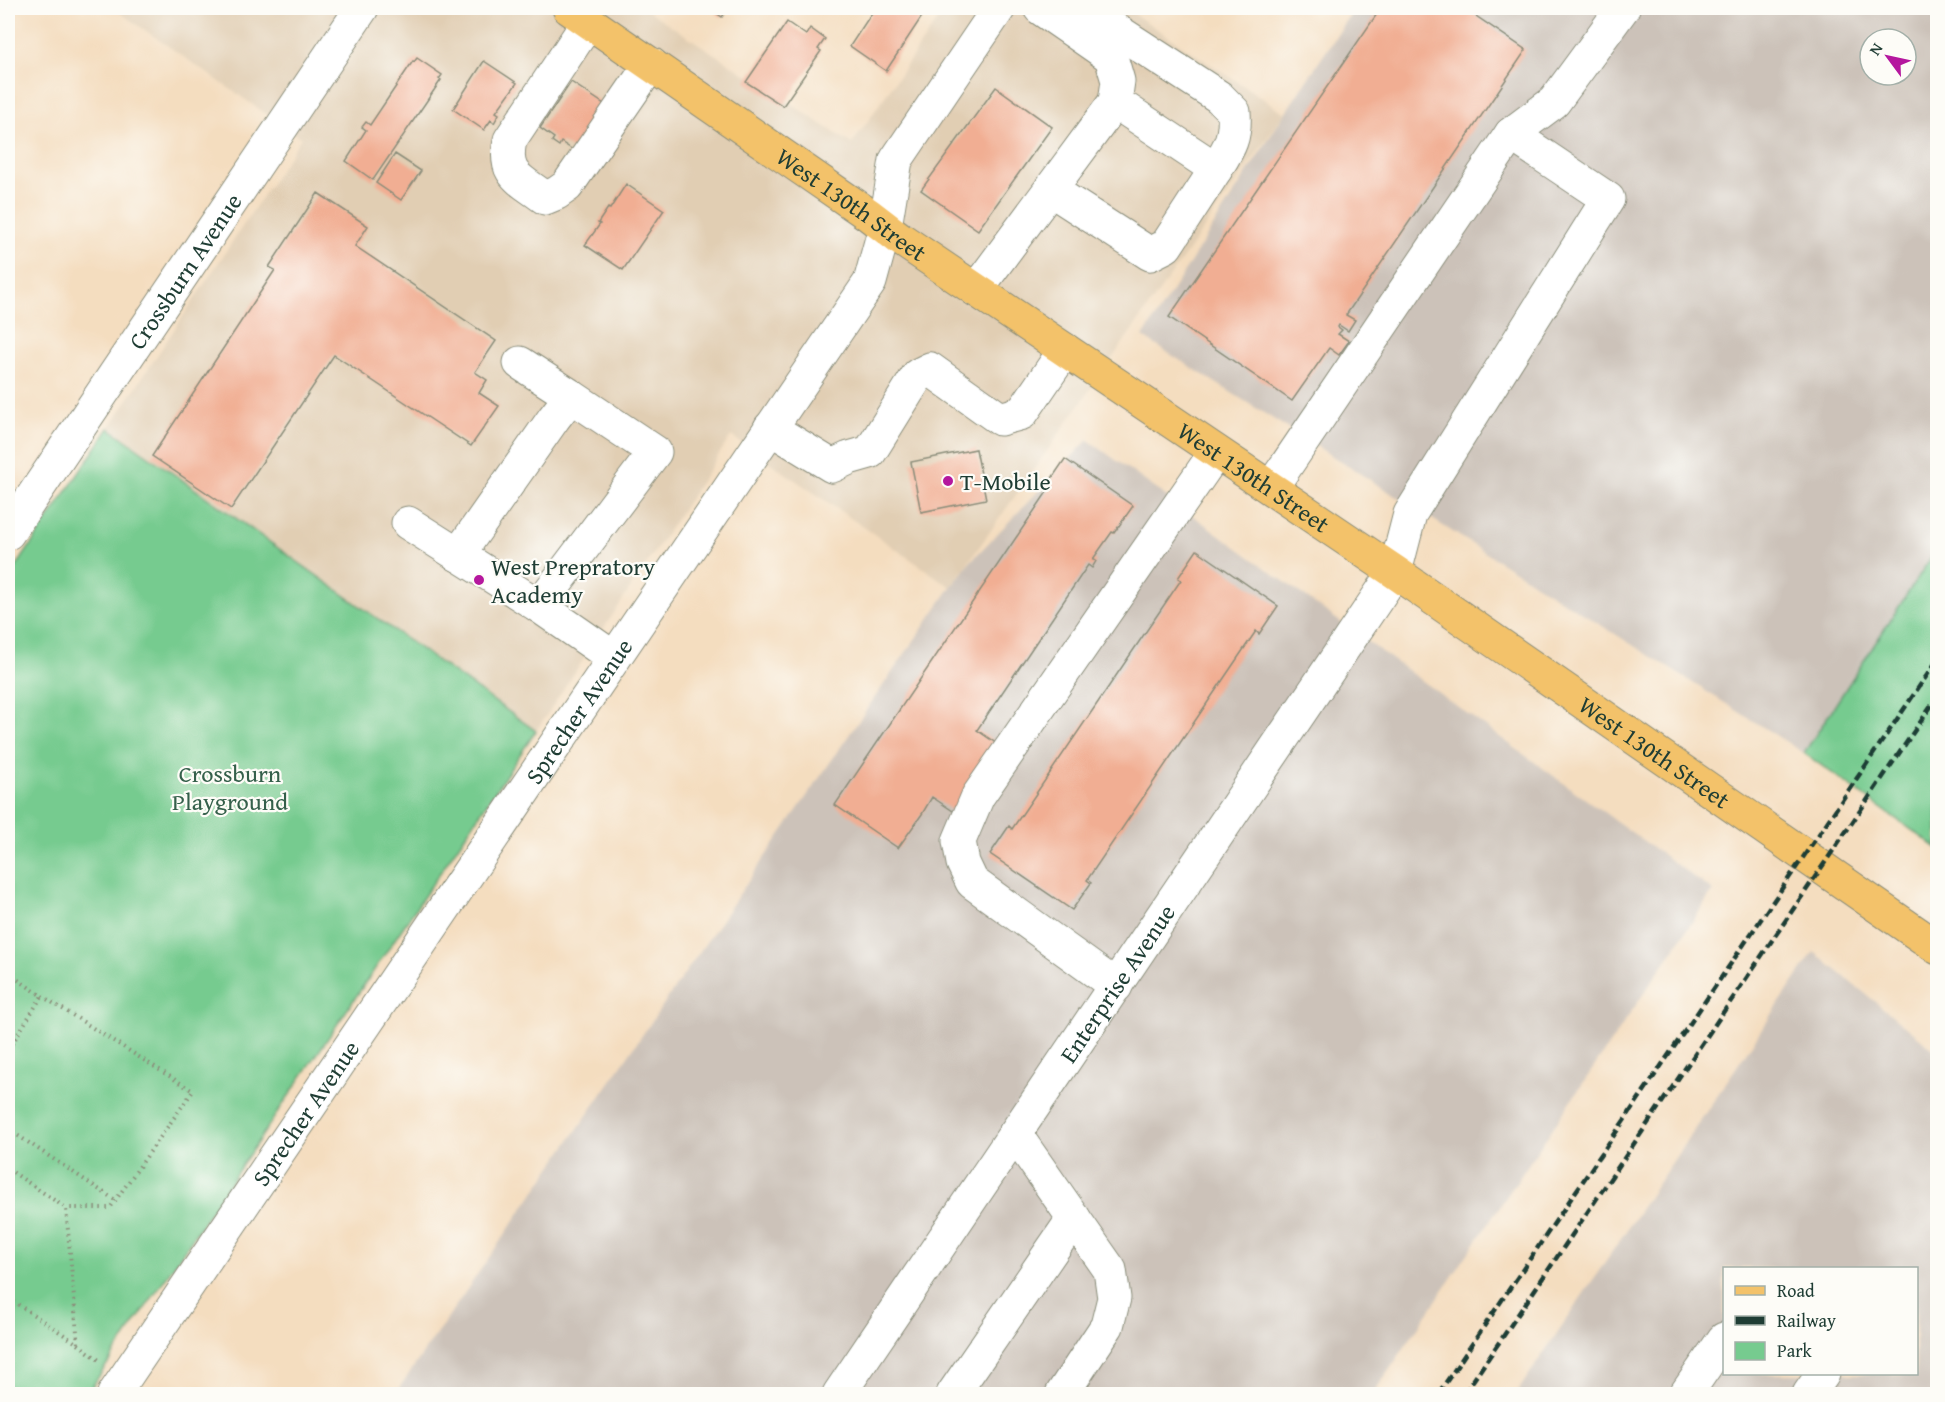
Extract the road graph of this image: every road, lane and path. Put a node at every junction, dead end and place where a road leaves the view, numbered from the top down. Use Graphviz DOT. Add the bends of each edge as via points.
graph roads {
  1 [pos="362,8"];
  2 [pos="999,8"];
  3 [pos="1040,8"];
  4 [pos="1082,8"];
  5 [pos="1623,8"];
  6 [pos="579,14"];
  7 [pos="651,64"];
  8 [pos="1115,102"];
  9 [pos="1511,134"];
  10 [pos="1216,169"];
  11 [pos="1051,190"];
  12 [pos="885,227"];
  13 [pos="976,290"];
  14 [pos="1065,350"];
  15 [pos="520,363"];
  16 [pos="571,396"];
  17 [pos="770,428"];
  18 [pos="1216,452"];
  19 [pos="1271,488"];
  20 [pos="408,523"];
  21 [pos="8,533"];
  22 [pos="458,555"];
  23 [pos="1395,572"];
  24 [pos="539,606"];
  25 [pos="614,658"];
  26 [pos="1938,948"];
  27 [pos="8,973"];
  28 [pos="1116,986"];
  29 [pos="42,996"];
  30 [pos="8,1050"];
  31 [pos="8,1129"];
  32 [pos="1015,1134"];
  33 [pos="8,1169"];
  34 [pos="115,1200"];
  35 [pos="66,1208"];
  36 [pos="1074,1218"];
  37 [pos="8,1298"];
  38 [pos="1723,1342"];
  39 [pos="78,1344"];
  40 [pos="1823,1375"];
  41 [pos="1824,1375"];
  42 [pos="110,1380"];
  43 [pos="840,1395"];
  44 [pos="953,1395"];
  45 [pos="1062,1395"];
  46 [pos="1686,1395"];
  47 [pos="1809,1395"];
  48 [pos="1818,1395"];
  1 -- 21 [label="street, Crossburn Avenue"];
  2 -- 12 [label="street, Sprecher Avenue" via="896,160"];
  3 -- 8 [label="street" via="1111,57 1118,81"];
  4 -- 10 [label="street" via="1219,97 1234,112 1235,130"];
  5 -- 9 [label="street" via="1554,102"];
  6 -- 7 [label="main road, West 130th Street"];
  6 -- 7 [label="street" via="510,140 507,156 511,172 545,198 567,186"];
  7 -- 12 [label="main road, West 130th Street"];
  8 -- 10 [label="street"];
  8 -- 11 [label="street"];
  9 -- 19 [label="street"];
  9 -- 23 [label="street, Enterprise Avenue" via="1608,199 1410,514"];
  10 -- 11 [label="street" via="1166,246 1150,254"];
  11 -- 13 [label="street"];
  12 -- 13 [label="main road, West 130th Street"];
  12 -- 17 [label="street, Sprecher Avenue" via="870,282"];
  13 -- 14 [label="main road, West 130th Street"];
  14 -- 17 [label="street" via="1022,413 1000,419 930,369 918,375 870,452 832,466"];
  14 -- 18 [label="main road, West 130th Street"];
  15 -- 16 [label="street"];
  16 -- 22 [label="street"];
  16 -- 24 [label="street" via="655,452"];
  17 -- 25 [label="street, Sprecher Avenue"];
  18 -- 19 [label="main road, West 130th Street"];
  18 -- 28 [label="street" via="978,796 959,841 972,882"];
  19 -- 23 [label="main road, West 130th Street"];
  20 -- 22 [label="street"];
  22 -- 24 [label="street"];
  23 -- 26 [label="main road, West 130th Street"];
  23 -- 28 [label="street, Enterprise Avenue"];
  24 -- 25 [label="street"];
  25 -- 42 [label="street, Sprecher Avenue"];
  27 -- 29 [label="path"];
  28 -- 32 [label="street, Enterprise Avenue"];
  29 -- 30 [label="path"];
  29 -- 34 [label="path" via="193,1091"];
  31 -- 34 [label="path"];
  32 -- 36 [label="street"];
  32 -- 43 [label="street, Enterprise Avenue"];
  33 -- 35 [label="path"];
  34 -- 35 [label="path" via="110,1208"];
  35 -- 39 [label="path"];
  36 -- 44 [label="street"];
  36 -- 45 [label="street" via="1110,1270 1114,1298 1107,1326"];
  37 -- 39 [label="path"];
  38 -- 46 [label="street"];
  39 -- 42 [label="path"];
  40 -- 47 [label="street"];
  41 -- 48 [label="street"];
}
